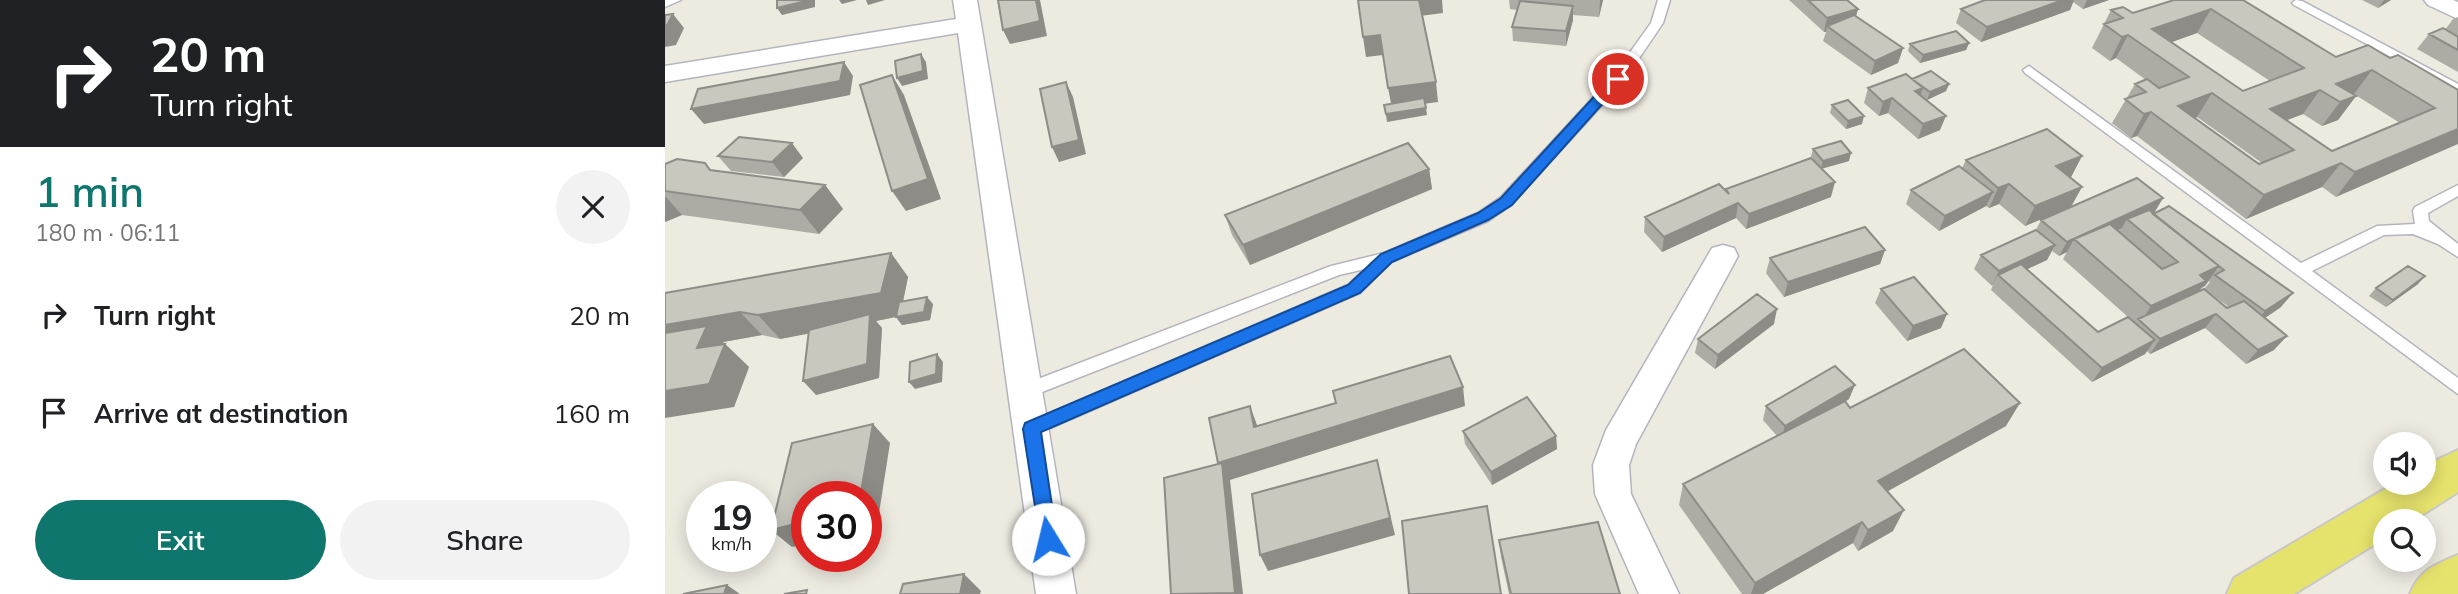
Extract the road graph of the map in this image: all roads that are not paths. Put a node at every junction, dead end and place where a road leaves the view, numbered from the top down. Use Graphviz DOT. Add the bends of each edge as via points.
graph roads {
  1 [pos="675,0"];
  2 [pos="1664,0"];
  3 [pos="2435,0"];
  4 [pos="665,3"];
  5 [pos="2298,3"];
  6 [pos="966,12"];
  7 [pos="2458,12"];
  8 [pos="2029,71"];
  9 [pos="665,74"];
  10 [pos="2458,89"];
  11 [pos="2458,190"];
  12 [pos="2438,239"];
  13 [pos="2458,252"];
  14 [pos="1723,256"];
  15 [pos="1387,258"];
  16 [pos="2300,270"];
  17 [pos="2458,387"];
  18 [pos="1026,391"];
  19 [pos="1031,429"];
  20 [pos="2458,469"];
  21 [pos="2458,578"];
  22 [pos="1056,594"];
  23 [pos="1659,594"];
  24 [pos="2251,594"];
  25 [pos="2434,594"];
  1 -- 4 [label="lane"];
  2 -- 15 [label="lane" via="1657,23 1618,79 1506,201 1483,217"];
  3 -- 7 [label="street"];
  5 -- 10 [label="lane"];
  6 -- 9 [label="street"];
  6 -- 18 [label="street"];
  8 -- 16 [label="lane"];
  11 -- 12 [label="lane" via="2420,211 2422,223"];
  12 -- 13 [label="lane"];
  12 -- 16 [label="lane" via="2414,229 2382,230"];
  14 -- 23 [label="street" via="1619,441 1611,465 1613,494"];
  15 -- 18 [label="lane" via="1336,270"];
  15 -- 19 [label="lane" via="1354,289"];
  16 -- 17 [label="lane"];
  18 -- 19 [label="street"];
  19 -- 22 [label="street"];
  20 -- 24 [label="main road"];
  21 -- 25 [label="main road"];
}
